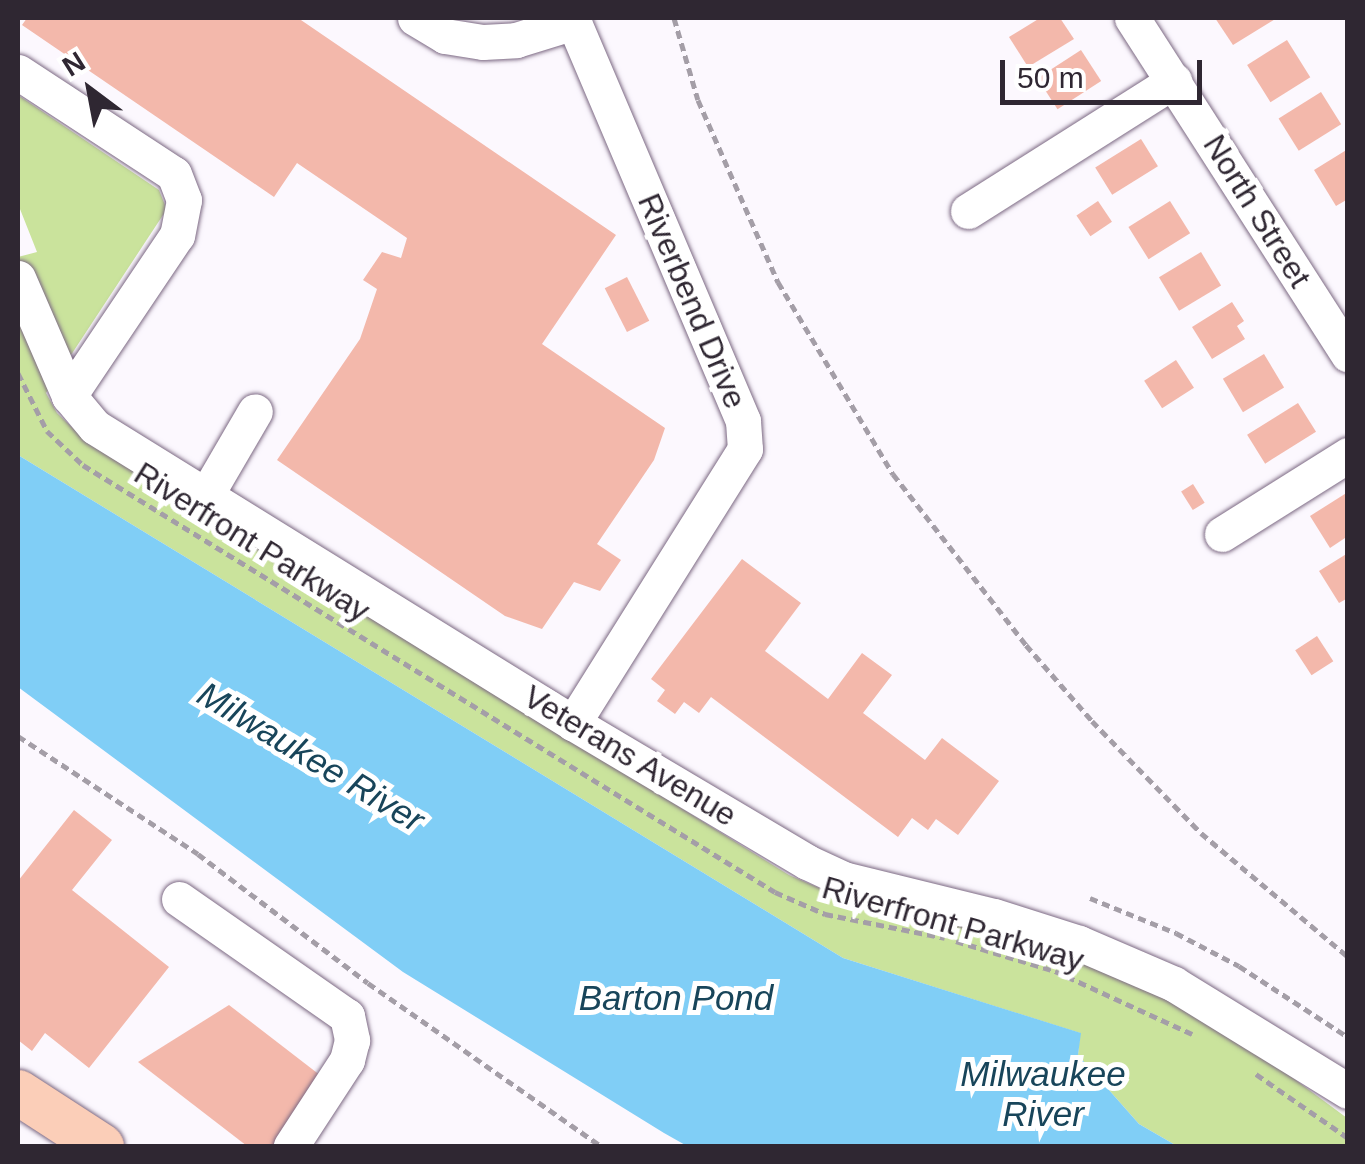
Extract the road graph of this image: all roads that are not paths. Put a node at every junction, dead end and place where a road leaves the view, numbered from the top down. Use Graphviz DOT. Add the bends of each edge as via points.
graph roads {
  1 [pos="415,18"];
  2 [pos="1132,18"];
  3 [pos="573,20"];
  4 [pos="18,72"];
  5 [pos="1174,81"];
  6 [pos="968,211"];
  7 [pos="18,278"];
  8 [pos="1348,356"];
  9 [pos="69,396"];
  10 [pos="255,411"];
  11 [pos="1348,455"];
  12 [pos="205,497"];
  13 [pos="1222,534"];
  14 [pos="573,723"];
  15 [pos="179,899"];
  16 [pos="1348,1091"];
  17 [pos="18,1092"];
  18 [pos="101,1146"];
  19 [pos="290,1146"];
  1 -- 3 [label="street" via="444,36 483,42 516,40"];
  2 -- 5 [label="street, North Street"];
  3 -- 14 [label="street, Riverbend Drive" via="744,420 745,449"];
  4 -- 9 [label="street" via="174,174 184,200 177,235"];
  5 -- 6 [label="street"];
  5 -- 8 [label="street, North Street"];
  7 -- 9 [label="street, Veterans Avenue"];
  9 -- 12 [label="street, Veterans Avenue" via="94,427"];
  10 -- 12 [label="street"];
  11 -- 13 [label="street"];
  12 -- 14 [label="street, Veterans Avenue"];
  14 -- 16 [label="street, Veterans Avenue" via="807,862 843,879 1080,943 1174,984"];
  15 -- 19 [label="street" via="347,1016 347,1060"];
  17 -- 18 [label="main road"];
}
